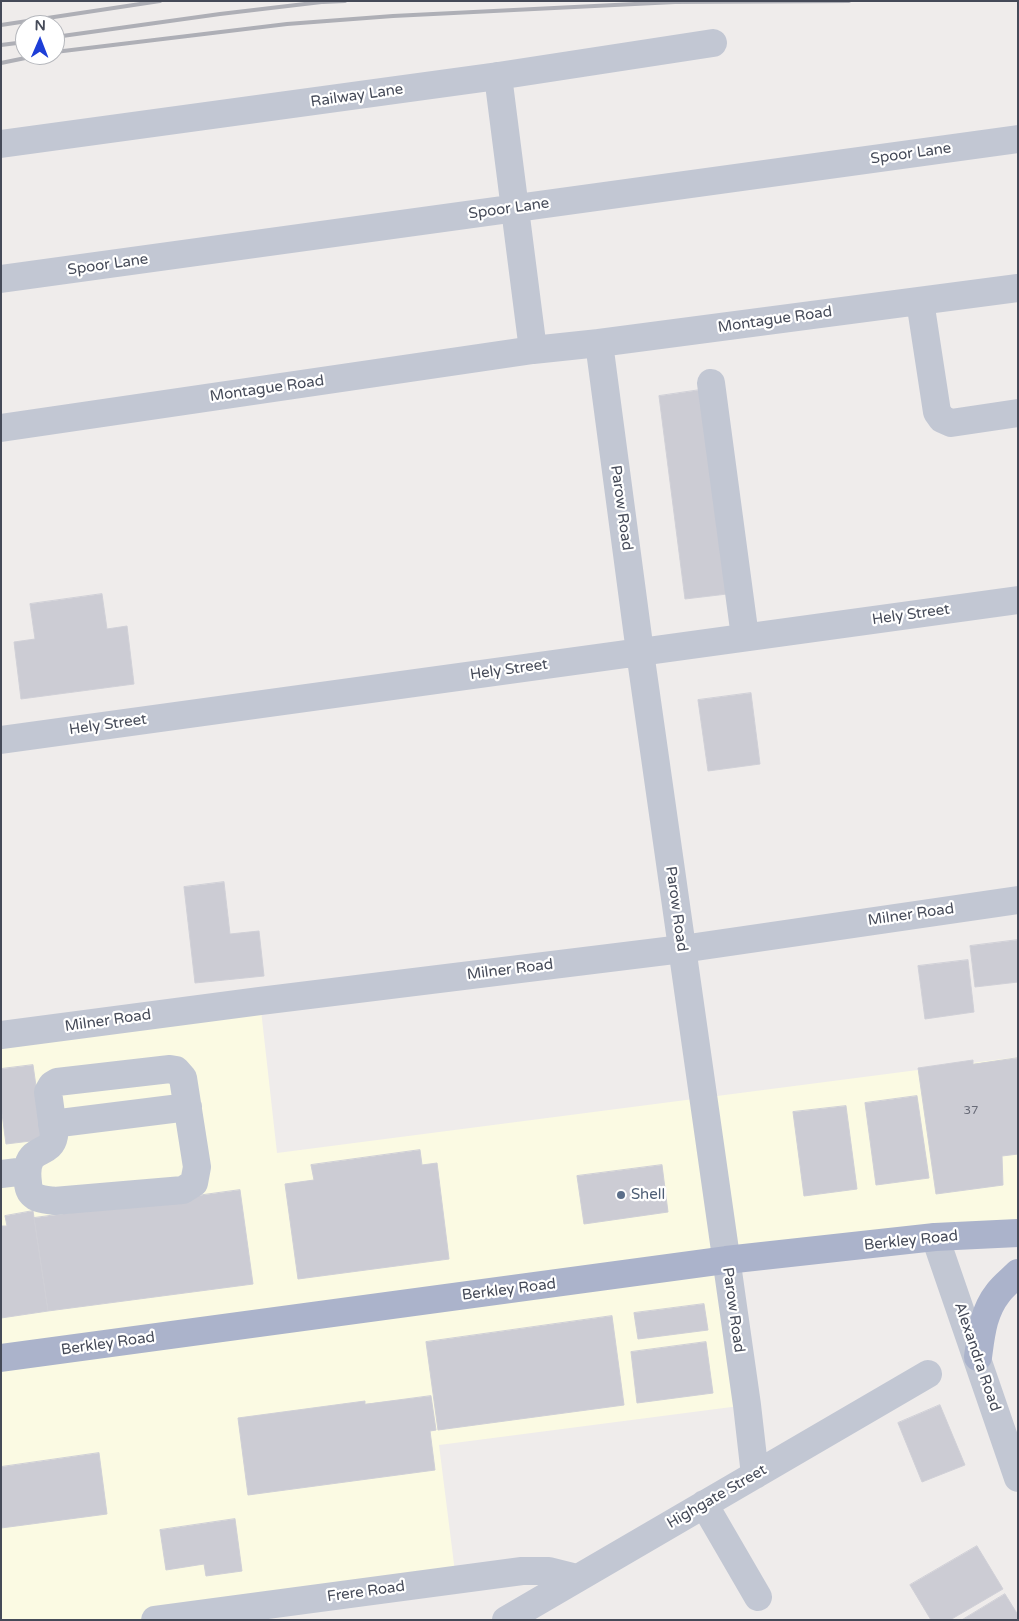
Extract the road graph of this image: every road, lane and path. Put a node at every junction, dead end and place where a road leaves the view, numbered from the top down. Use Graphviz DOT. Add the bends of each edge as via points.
graph roads {
  1 [pos="713,42"];
  2 [pos="498,76"];
  3 [pos="1018,139"];
  4 [pos="1,144"];
  5 [pos="514,208"];
  6 [pos="1,279"];
  7 [pos="1018,288"];
  8 [pos="920,301"];
  9 [pos="599,343"];
  10 [pos="533,350"];
  11 [pos="711,383"];
  12 [pos="1018,413"];
  13 [pos="1,428"];
  14 [pos="1018,600"];
  15 [pos="745,637"];
  16 [pos="640,652"];
  17 [pos="1,740"];
  18 [pos="1018,900"];
  19 [pos="682,949"];
  20 [pos="1,1036"];
  21 [pos="188,1107"];
  22 [pos="52,1124"];
  23 [pos="14,1173"];
  24 [pos="1018,1233"];
  25 [pos="935,1237"];
  26 [pos="726,1260"];
  27 [pos="1018,1274"];
  28 [pos="978,1357"];
  29 [pos="1,1358"];
  30 [pos="928,1374"];
  31 [pos="754,1475"];
  32 [pos="1018,1478"];
  33 [pos="704,1504"];
  34 [pos="577,1578"];
  35 [pos="758,1597"];
  36 [pos="155,1620"];
  37 [pos="506,1620"];
  1 -- 2 [label="street, Railway Lane"];
  2 -- 4 [label="street, Railway Lane"];
  2 -- 5 [label="street"];
  3 -- 5 [label="street, Spoor Lane"];
  5 -- 6 [label="street, Spoor Lane"];
  5 -- 10 [label="street"];
  7 -- 8 [label="street, Montague Road"];
  8 -- 9 [label="street, Montague Road"];
  8 -- 12 [label="street" via="937,412 942,419 951,423"];
  9 -- 10 [label="street, Montague Road"];
  9 -- 16 [label="street, Parow Road"];
  10 -- 13 [label="street, Montague Road"];
  11 -- 15 [label="street"];
  14 -- 15 [label="street, Hely Street"];
  15 -- 16 [label="street, Hely Street"];
  16 -- 17 [label="street, Hely Street"];
  16 -- 19 [label="street, Parow Road"];
  18 -- 19 [label="street, Milner Road"];
  19 -- 20 [label="street, Milner Road"];
  19 -- 26 [label="street, Parow Road"];
  21 -- 22 [label="street"];
  21 -- 22 [label="street" via="183,1078 172,1069 57,1082 48,1092"];
  21 -- 23 [label="street" via="197,1167 194,1183 183,1190 54,1201 31,1195"];
  22 -- 23 [label="street" via="53,1141 49,1147 35,1154"];
  24 -- 25 [label="main road, Berkley Road"];
  25 -- 26 [label="main road, Berkley Road"];
  25 -- 28 [label="street, Alexandra Road"];
  26 -- 29 [label="main road, Berkley Road"];
  26 -- 31 [label="street, Parow Road"];
  27 -- 28 [label="main road" via="998,1292 991,1304 984,1319"];
  28 -- 32 [label="street, Alexandra Road"];
  30 -- 31 [label="street, Highgate Street"];
  31 -- 33 [label="street, Highgate Street"];
  33 -- 34 [label="street, Highgate Street"];
  33 -- 35 [label="street"];
  34 -- 36 [label="street, Frere Road" via="549,1571 522,1571"];
  34 -- 37 [label="street, Highgate Street"];
}
